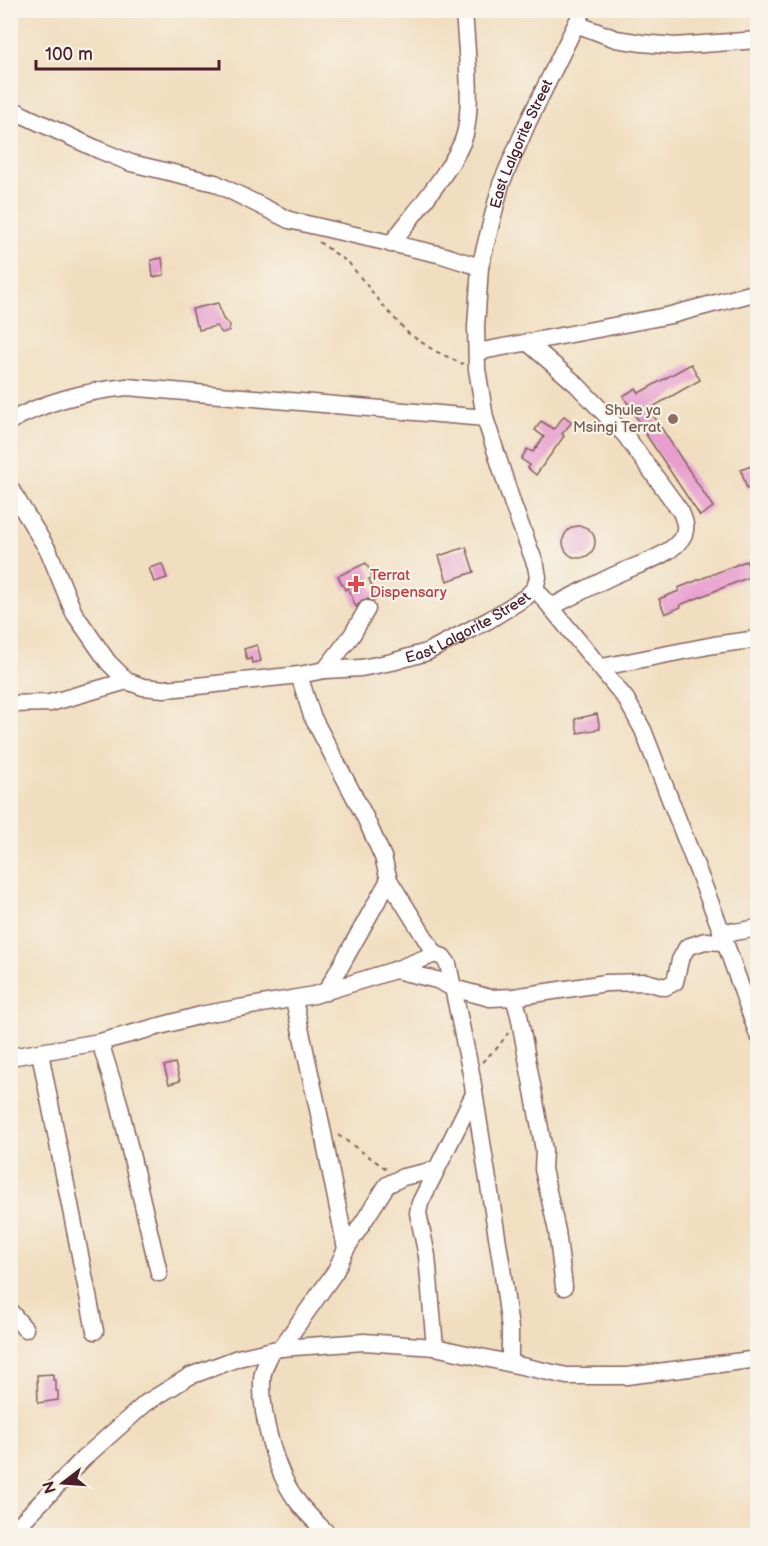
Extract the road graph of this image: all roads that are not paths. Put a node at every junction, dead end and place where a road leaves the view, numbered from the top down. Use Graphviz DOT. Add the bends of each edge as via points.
graph roads {
  1 [pos="464,10"];
  2 [pos="580,17"];
  3 [pos="758,40"];
  4 [pos="10,107"];
  5 [pos="391,244"];
  6 [pos="480,267"];
  7 [pos="758,292"];
  8 [pos="527,342"];
  9 [pos="477,352"];
  10 [pos="485,418"];
  11 [pos="10,420"];
  12 [pos="10,488"];
  13 [pos="535,588"];
  14 [pos="551,607"];
  15 [pos="367,609"];
  16 [pos="758,639"];
  17 [pos="602,667"];
  18 [pos="325,670"];
  19 [pos="299,675"];
  20 [pos="127,681"];
  21 [pos="10,704"];
  22 [pos="389,880"];
  23 [pos="715,914"];
  24 [pos="758,927"];
  25 [pos="722,936"];
  26 [pos="697,942"];
  27 [pos="435,954"];
  28 [pos="395,970"];
  29 [pos="453,988"];
  30 [pos="326,992"];
  31 [pos="514,997"];
  32 [pos="294,1000"];
  33 [pos="758,1035"];
  34 [pos="100,1042"];
  35 [pos="40,1053"];
  36 [pos="10,1057"];
  37 [pos="474,1094"];
  38 [pos="435,1170"];
  39 [pos="404,1178"];
  40 [pos="420,1203"];
  41 [pos="346,1249"];
  42 [pos="159,1273"];
  43 [pos="564,1287"];
  44 [pos="10,1311"];
  45 [pos="25,1329"];
  46 [pos="95,1331"];
  47 [pos="435,1347"];
  48 [pos="276,1350"];
  49 [pos="758,1359"];
  50 [pos="510,1363"];
  51 [pos="10,1534"];
  52 [pos="330,1536"];
  1 -- 5 [label="street" via="468,103 465,134 454,159"];
  2 -- 3 [label="street" via="616,39 653,44"];
  2 -- 6 [label="street, East Lalgorite Street" via="501,184"];
  4 -- 5 [label="street" via="132,163 215,183 290,220"];
  5 -- 6 [label="street"];
  6 -- 9 [label="street, East Lalgorite Street"];
  7 -- 8 [label="street" via="671,315"];
  8 -- 9 [label="street"];
  8 -- 14 [label="street" via="576,384 625,435 681,512 686,525 684,535 666,552"];
  9 -- 10 [label="street, East Lalgorite Street"];
  10 -- 11 [label="street" via="127,387 52,404"];
  10 -- 13 [label="street, East Lalgorite Street" via="536,566"];
  12 -- 20 [label="street" via="49,552 74,613 108,662"];
  13 -- 14 [label="street"];
  13 -- 18 [label="street, East Lalgorite Street" via="489,620 427,652 361,668"];
  14 -- 17 [label="street"];
  15 -- 18 [label="street"];
  16 -- 17 [label="street"];
  17 -- 23 [label="street" via="643,730"];
  18 -- 19 [label="street, East Lalgorite Street"];
  19 -- 20 [label="street, East Lalgorite Street" via="164,689"];
  19 -- 22 [label="street" via="312,716 364,814"];
  20 -- 21 [label="street" via="50,703"];
  22 -- 27 [label="street"];
  22 -- 30 [label="street"];
  23 -- 25 [label="street"];
  23 -- 26 [label="street"];
  24 -- 25 [label="street"];
  25 -- 26 [label="street"];
  25 -- 33 [label="street"];
  26 -- 31 [label="street" via="684,951 675,982 669,987 636,981"];
  27 -- 28 [label="street"];
  27 -- 29 [label="street" via="446,960"];
  28 -- 29 [label="street"];
  28 -- 30 [label="street"];
  29 -- 31 [label="street" via="490,998"];
  29 -- 37 [label="street"];
  30 -- 32 [label="street"];
  31 -- 43 [label="street" via="544,1150 544,1175"];
  32 -- 34 [label="street" via="206,1014"];
  32 -- 41 [label="street"];
  34 -- 35 [label="street"];
  34 -- 42 [label="street" via="120,1103"];
  35 -- 36 [label="street"];
  35 -- 46 [label="street"];
  37 -- 38 [label="street"];
  37 -- 50 [label="street" via="502,1268"];
  38 -- 39 [label="street"];
  38 -- 40 [label="street"];
  39 -- 40 [label="street" via="417,1190"];
  39 -- 41 [label="street" via="387,1185"];
  40 -- 47 [label="street" via="418,1213 427,1256"];
  41 -- 48 [label="street" via="335,1272"];
  44 -- 45 [label="street"];
  47 -- 48 [label="street" via="364,1342"];
  47 -- 50 [label="street"];
  48 -- 51 [label="street" via="190,1376 146,1403 84,1458"];
  48 -- 52 [label="street" via="266,1364 262,1380 270,1437 295,1499"];
  49 -- 50 [label="street" via="627,1376 567,1376"];
}
